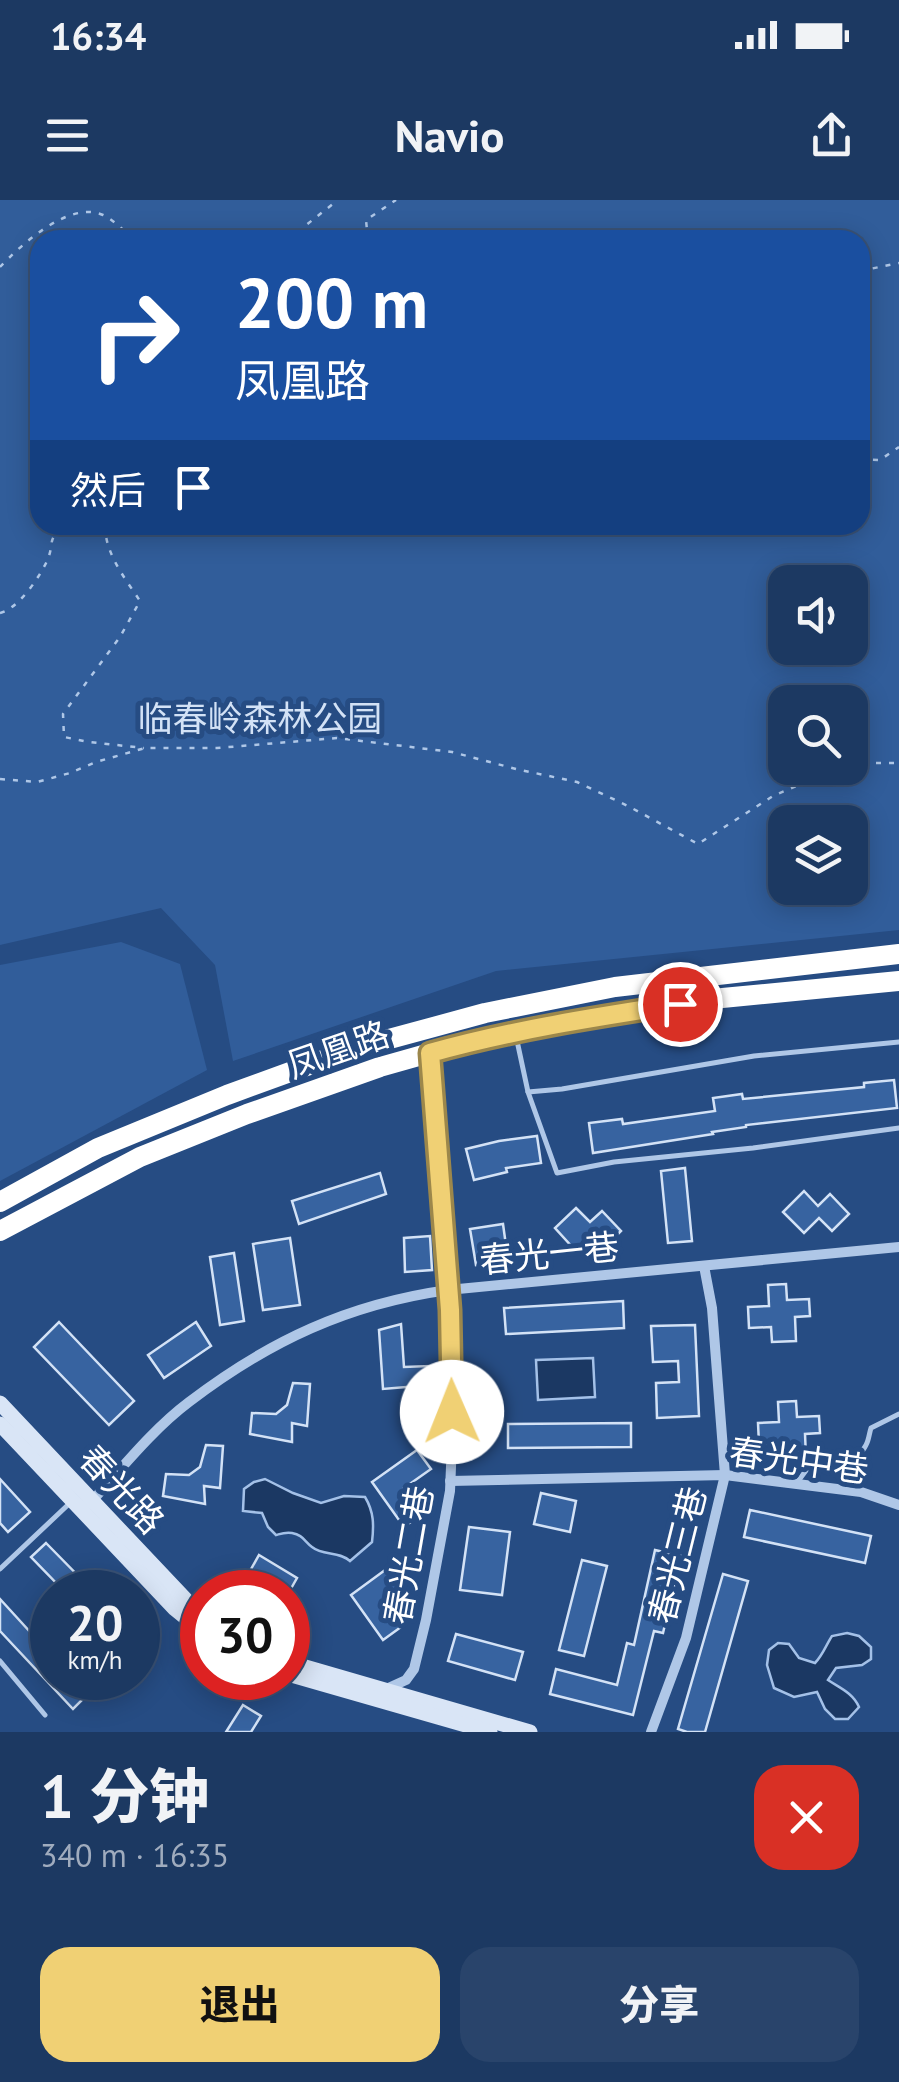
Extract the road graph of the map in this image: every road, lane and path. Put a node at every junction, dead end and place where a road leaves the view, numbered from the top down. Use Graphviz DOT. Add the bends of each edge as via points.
graph roads {
  1 [pos="338,200"];
  2 [pos="396,200"];
  3 [pos="41,230"];
  4 [pos="122,230"];
  5 [pos="299,230"];
  6 [pos="367,230"];
  7 [pos="30,240"];
  8 [pos="899,263"];
  9 [pos="0,267"];
  10 [pos="870,268"];
  11 [pos="899,448"];
  12 [pos="870,460"];
  13 [pos="53,535"];
  14 [pos="106,535"];
  15 [pos="0,614"];
  16 [pos="145,748"];
  17 [pos="899,762"];
  18 [pos="868,763"];
  19 [pos="0,779"];
  20 [pos="799,785"];
  21 [pos="899,954"];
  22 [pos="899,981"];
  23 [pos="516,1033"];
  24 [pos="899,1042"];
  25 [pos="430,1053"];
  26 [pos="528,1092"];
  27 [pos="899,1128"];
  28 [pos="0,1202"];
  29 [pos="0,1232"];
  30 [pos="899,1247"];
  31 [pos="704,1266"];
  32 [pos="448,1290"];
  33 [pos="0,1403"];
  34 [pos="899,1414"];
  35 [pos="0,1424"];
  36 [pos="725,1475"];
  37 [pos="450,1480"];
  38 [pos="796,1484"];
  39 [pos="72,1500"];
  40 [pos="92,1501"];
  41 [pos="899,1505"];
  42 [pos="0,1568"];
  43 [pos="180,1594"];
  44 [pos="180,1614"];
  45 [pos="0,1661"];
  46 [pos="310,1668"];
  47 [pos="310,1680"];
  48 [pos="383,1690"];
  49 [pos="45,1715"];
  50 [pos="490,1732"];
  51 [pos="530,1732"];
  52 [pos="651,1732"];
  1 -- 5 [label="path"];
  2 -- 6 [label="path" via="366,220"];
  3 -- 4 [label="path" via="81,212 105,216"];
  7 -- 9 [label="path"];
  8 -- 10 [label="path"];
  11 -- 12 [label="path"];
  13 -- 15 [label="path" via="30,588"];
  14 -- 16 [label="path" via="140,601 62,714 64,736"];
  16 -- 19 [label="path" via="37,782"];
  16 -- 20 [label="path" via="337,738 452,752 577,782 698,844"];
  17 -- 18 [label="path"];
  21 -- 28 [label="highway, 凤凰路" via="615,987 356,1048 98,1148"];
  22 -- 23 [label="highway, 凤凰路" via="712,1000"];
  23 -- 25 [label="highway, 凤凰路"];
  23 -- 26 [label="lane"];
  24 -- 26 [label="lane" via="754,1056"];
  25 -- 29 [label="highway, 凤凰路" via="140,1158"];
  25 -- 32 [label="street, 春光二巷"];
  26 -- 27 [label="lane" via="557,1174"];
  30 -- 31 [label="street, 春光一巷"];
  31 -- 32 [label="street, 春光一巷"];
  31 -- 36 [label="street, 春光三巷"];
  32 -- 37 [label="street, 春光二巷"];
  32 -- 40 [label="street, 春光一巷" via="317,1324 254,1357 187,1402"];
  33 -- 40 [label="main road, 春光路"];
  34 -- 38 [label="lane" via="870,1428 855,1458 810,1465"];
  35 -- 39 [label="main road, 春光路"];
  36 -- 37 [label="street, 春光中巷"];
  36 -- 38 [label="street, 春光中巷"];
  36 -- 52 [label="street, 春光三巷" via="686,1638"];
  37 -- 48 [label="street, 春光二巷" via="414,1669"];
  38 -- 41 [label="street, 春光中巷" via="861,1492"];
  39 -- 42 [label="lane"];
  39 -- 44 [label="main road, 春光路"];
  40 -- 43 [label="main road, 春光路"];
  45 -- 49 [label="lane"];
  46 -- 48 [label="main road"];
  47 -- 50 [label="main road"];
  48 -- 51 [label="main road"];
}
